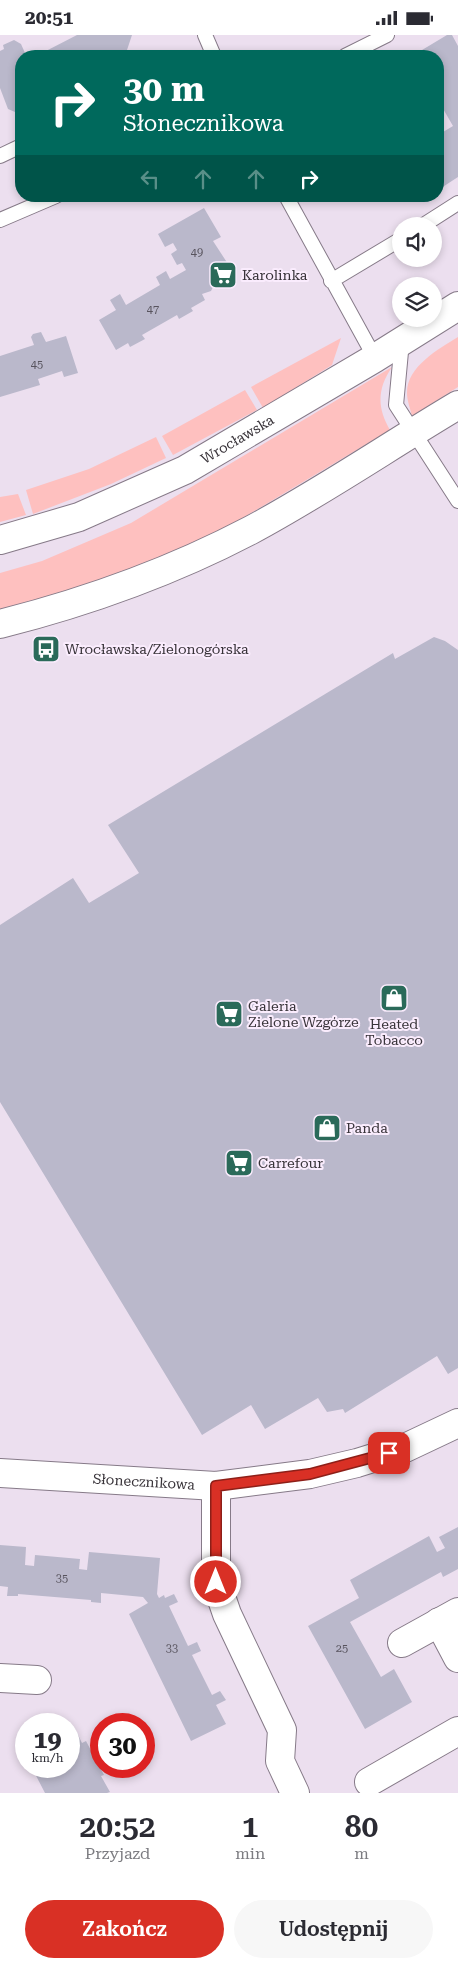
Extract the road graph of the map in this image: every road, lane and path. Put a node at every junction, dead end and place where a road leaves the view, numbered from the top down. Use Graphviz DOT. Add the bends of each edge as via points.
graph roads {
  1 [pos="205,35"];
  2 [pos="387,35"];
  3 [pos="211,50"];
  4 [pos="360,50"];
  5 [pos="15,149"];
  6 [pos="0,156"];
  7 [pos="42,202"];
  8 [pos="289,202"];
  9 [pos="458,203"];
  10 [pos="436,217"];
  11 [pos="0,220"];
  12 [pos="392,244"];
  13 [pos="331,281"];
  14 [pos="458,306"];
  15 [pos="402,341"];
  16 [pos="375,358"];
  17 [pos="458,405"];
  18 [pos="413,432"];
  19 [pos="458,501"];
  20 [pos="0,540"];
  21 [pos="0,624"];
  22 [pos="458,1423"];
  23 [pos="0,1473"];
  24 [pos="216,1486"];
  25 [pos="448,1617"];
  26 [pos="402,1643"];
  27 [pos="458,1658"];
  28 [pos="0,1678"];
  29 [pos="37,1680"];
  30 [pos="458,1731"];
  31 [pos="369,1782"];
  32 [pos="295,1793"];
  1 -- 3 [label="lane"];
  2 -- 4 [label="lane"];
  5 -- 6 [label="lane"];
  7 -- 11 [label="lane"];
  8 -- 13 [label="lane"];
  9 -- 10 [label="lane"];
  12 -- 13 [label="lane"];
  13 -- 16 [label="lane"];
  14 -- 15 [label="main road, Wrocławska"];
  15 -- 16 [label="main road, Wrocławska"];
  15 -- 18 [label="lane" via="396,405"];
  16 -- 20 [label="main road, Wrocławska" via="185,470 79,517"];
  17 -- 18 [label="main road"];
  18 -- 19 [label="lane"];
  18 -- 21 [label="main road" via="291,507 213,549 121,587"];
  22 -- 24 [label="main road, Słonecznikowa" via="405,1447 357,1463 310,1474"];
  23 -- 24 [label="main road, Słonecznikowa"];
  24 -- 32 [label="main road" via="216,1582 227,1614 282,1730 280,1761"];
  25 -- 26 [label="main road"];
  25 -- 27 [label="main road"];
  28 -- 29 [label="main road"];
  30 -- 31 [label="main road"];
}
